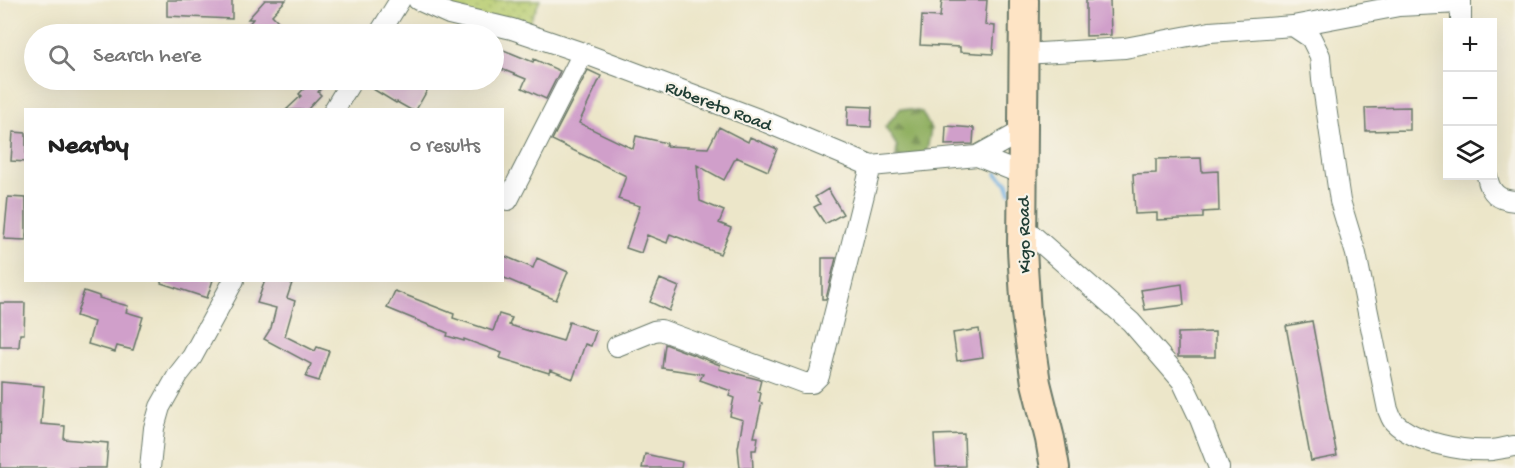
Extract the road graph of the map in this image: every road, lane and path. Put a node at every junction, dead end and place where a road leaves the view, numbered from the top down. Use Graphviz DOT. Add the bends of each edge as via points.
graph roads {
  1 [pos="400,0"];
  2 [pos="418,0"];
  3 [pos="1024,0"];
  4 [pos="1460,1"];
  5 [pos="1461,18"];
  6 [pos="385,24"];
  7 [pos="491,24"];
  8 [pos="1293,26"];
  9 [pos="504,27"];
  10 [pos="584,53"];
  11 [pos="1023,54"];
  12 [pos="346,90"];
  13 [pos="334,108"];
  14 [pos="1023,124"];
  15 [pos="976,156"];
  16 [pos="871,166"];
  17 [pos="1022,174"];
  18 [pos="1488,180"];
  19 [pos="508,200"];
  20 [pos="1515,201"];
  21 [pos="1022,226"];
  22 [pos="233,282"];
  23 [pos="617,346"];
  24 [pos="1515,446"];
  25 [pos="150,468"];
  26 [pos="1055,468"];
  27 [pos="1219,468"];
  1 -- 6 [label="street"];
  2 -- 7 [label="street, Rubereto Road" via="449,14"];
  3 -- 11 [label="street, Kigo Road"];
  4 -- 5 [label="street"];
  4 -- 8 [label="street" via="1399,6"];
  8 -- 11 [label="street" via="1210,32 1125,48"];
  8 -- 24 [label="street" via="1311,38 1320,56 1340,201 1356,254 1393,422 1433,443 1491,450"];
  9 -- 10 [label="street, Rubereto Road"];
  10 -- 16 [label="street, Rubereto Road"];
  10 -- 19 [label="street"];
  11 -- 14 [label="street, Kigo Road"];
  12 -- 13 [label="street"];
  14 -- 15 [label="street" via="1015,135"];
  14 -- 17 [label="street, Kigo Road"];
  15 -- 16 [label="street, Rubereto Road"];
  15 -- 17 [label="street, Rubereto Road"];
  16 -- 23 [label="street" via="819,375 812,383 661,330"];
  17 -- 21 [label="street, Kigo Road"];
  18 -- 20 [label="street" via="1501,200"];
  21 -- 26 [label="street, Kigo Road" via="1029,344"];
  21 -- 27 [label="street" via="1131,322 1182,381"];
  22 -- 25 [label="street" via="160,407"];
}
